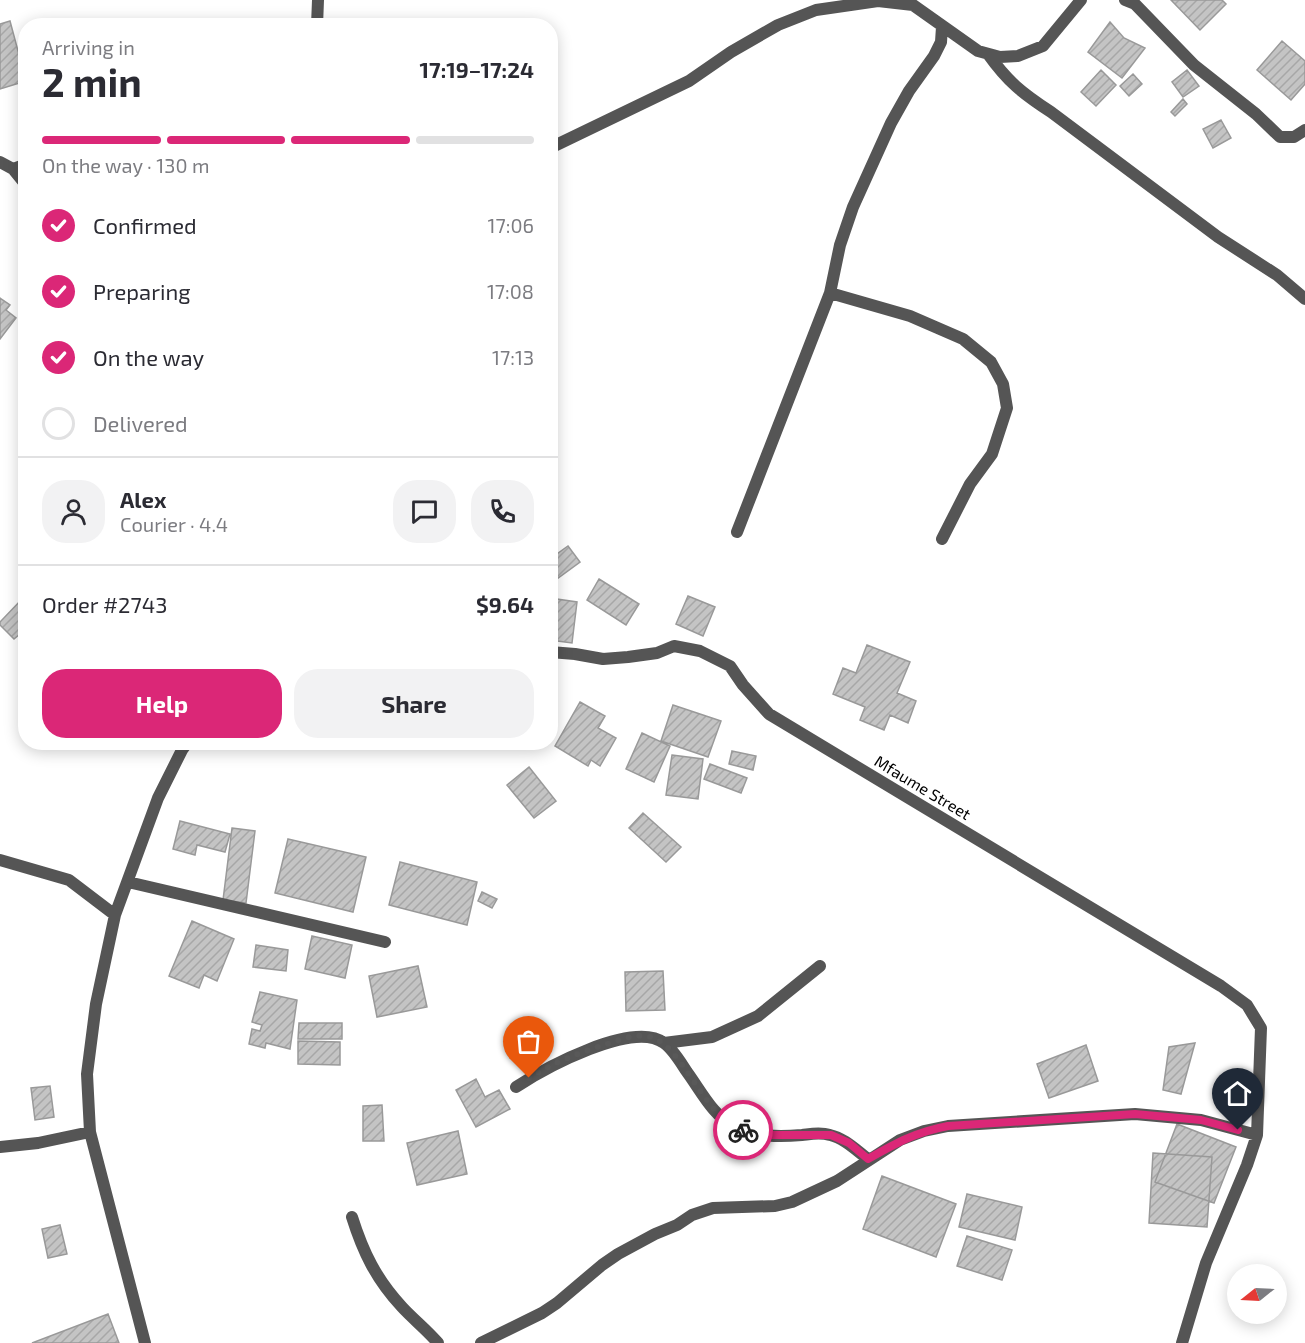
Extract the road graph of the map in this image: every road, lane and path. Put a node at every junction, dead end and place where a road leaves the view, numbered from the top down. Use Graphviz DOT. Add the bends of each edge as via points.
graph roads {
  1 [pos="318,0"];
  2 [pos="1081,0"];
  3 [pos="1125,0"];
  4 [pos="916,3"];
  5 [pos="317,18"];
  6 [pos="942,27"];
  7 [pos="988,54"];
  8 [pos="1305,130"];
  9 [pos="558,144"];
  10 [pos="0,162"];
  11 [pos="18,167"];
  12 [pos="13,169"];
  13 [pos="18,175"];
  14 [pos="830,293"];
  15 [pos="1305,299"];
  16 [pos="737,532"];
  17 [pos="942,539"];
  18 [pos="558,653"];
  19 [pos="182,750"];
  20 [pos="0,860"];
  21 [pos="128,882"];
  22 [pos="115,915"];
  23 [pos="385,942"];
  24 [pos="820,966"];
  25 [pos="664,1043"];
  26 [pos="516,1087"];
  27 [pos="90,1132"];
  28 [pos="1257,1135"];
  29 [pos="0,1147"];
  30 [pos="868,1159"];
  31 [pos="352,1217"];
  32 [pos="145,1343"];
  33 [pos="438,1343"];
  34 [pos="481,1343"];
  35 [pos="1182,1343"];
  1 -- 5 [label="street"];
  2 -- 7 [label="street" via="1043,46 1018,56"];
  3 -- 8 [label="street" via="1135,4 1194,65 1280,137 1294,137"];
  4 -- 6 [label="street"];
  4 -- 9 [label="street" via="878,1 816,10 778,25 689,81"];
  6 -- 7 [label="street"];
  6 -- 14 [label="street" via="941,42 891,123 853,207"];
  7 -- 15 [label="street" via="1023,94"];
  10 -- 12 [label="street"];
  11 -- 12 [label="street"];
  12 -- 13 [label="street"];
  14 -- 16 [label="street"];
  14 -- 17 [label="street" via="910,316 963,339 992,362 1003,384 1007,408 992,454 970,484"];
  18 -- 28 [label="street, Mfaume Street" via="620,658 657,653 674,646 700,651 730,666 769,714 1221,986 1247,1005 1261,1028"];
  19 -- 21 [label="street" via="158,798"];
  20 -- 22 [label="street" via="69,880"];
  21 -- 22 [label="street"];
  21 -- 23 [label="street"];
  22 -- 27 [label="street" via="96,1004 87,1074"];
  24 -- 25 [label="street" via="758,1016 712,1037"];
  25 -- 26 [label="street" via="645,1036 624,1039 568,1057"];
  25 -- 30 [label="street" via="712,1108 733,1126 759,1135 831,1135 849,1143"];
  27 -- 29 [label="street"];
  27 -- 32 [label="street"];
  28 -- 30 [label="street" via="1201,1120 1135,1114 948,1126 900,1140"];
  28 -- 35 [label="street" via="1206,1263"];
  30 -- 34 [label="street" via="837,1181 792,1202 713,1208 692,1215 618,1254 542,1313"];
  31 -- 33 [label="street" via="374,1271 399,1304"];
}
